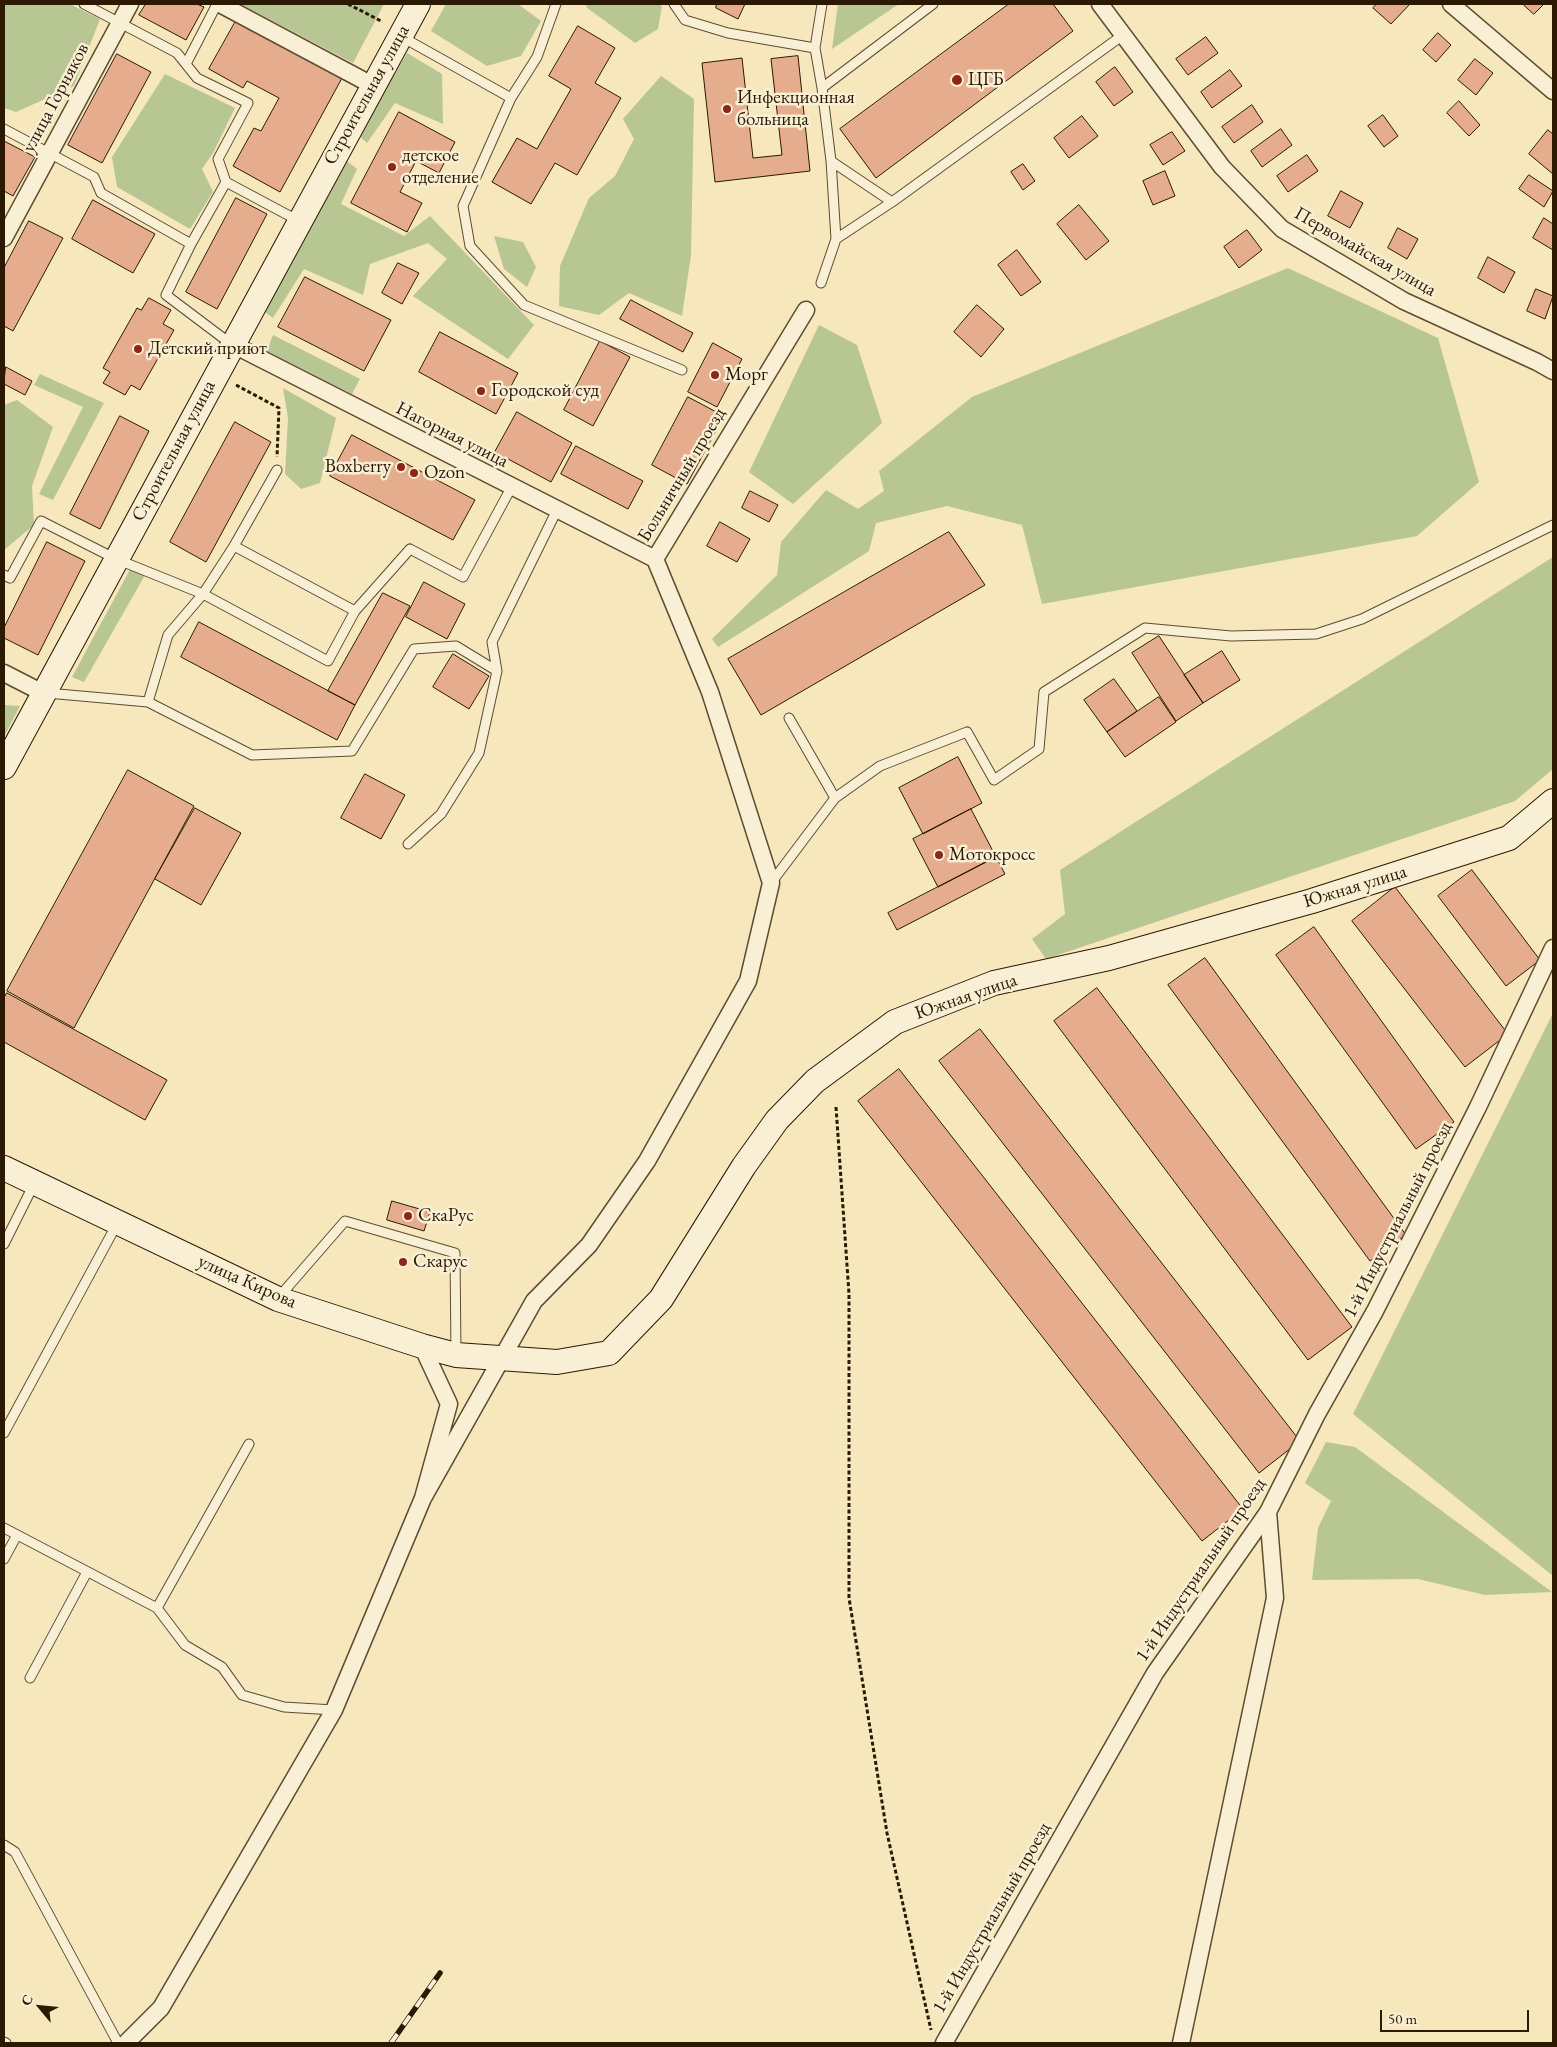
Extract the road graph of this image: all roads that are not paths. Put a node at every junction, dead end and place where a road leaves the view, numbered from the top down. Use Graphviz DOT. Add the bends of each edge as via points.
graph roads {
  1 [pos="84,4"];
  2 [pos="130,4"];
  3 [pos="218,4"];
  4 [pos="418,4"];
  5 [pos="674,4"];
  6 [pos="822,4"];
  7 [pos="933,4"];
  8 [pos="1100,4"];
  9 [pos="1451,4"];
  10 [pos="554,5"];
  11 [pos="119,23"];
  12 [pos="1123,35"];
  13 [pos="400,36"];
  14 [pos="815,48"];
  15 [pos="186,64"];
  16 [pos="372,85"];
  17 [pos="822,88"];
  18 [pos="1553,91"];
  19 [pos="511,98"];
  20 [pos="4,129"];
  21 [pos="49,154"];
  22 [pos="832,161"];
  23 [pos="226,182"];
  24 [pos="892,202"];
  25 [pos="299,221"];
  26 [pos="4,238"];
  27 [pos="836,239"];
  28 [pos="191,244"];
  29 [pos="821,283"];
  30 [pos="806,310"];
  31 [pos="232,344"];
  32 [pos="682,370"];
  33 [pos="1553,371"];
  34 [pos="277,470"];
  35 [pos="511,488"];
  36 [pos="557,510"];
  37 [pos="1553,525"];
  38 [pos="234,546"];
  39 [pos="116,559"];
  40 [pos="655,559"];
  41 [pos="4,575"];
  42 [pos="203,594"];
  43 [pos="355,611"];
  44 [pos="497,671"];
  45 [pos="4,673"];
  46 [pos="44,693"];
  47 [pos="148,702"];
  48 [pos="789,718"];
  49 [pos="4,767"];
  50 [pos="836,798"];
  51 [pos="1553,801"];
  52 [pos="408,844"];
  53 [pos="771,883"];
  54 [pos="1553,948"];
  55 [pos="4,1168"];
  56 [pos="35,1182"];
  57 [pos="118,1222"];
  58 [pos="4,1244"];
  59 [pos="278,1299"];
  60 [pos="422,1346"];
  61 [pos="456,1355"];
  62 [pos="503,1357"];
  63 [pos="4,1433"];
  64 [pos="249,1444"];
  65 [pos="423,1498"];
  66 [pos="1268,1512"];
  67 [pos="4,1528"];
  68 [pos="17,1535"];
  69 [pos="4,1560"];
  70 [pos="87,1572"];
  71 [pos="157,1608"];
  72 [pos="30,1678"];
  73 [pos="334,1710"];
  74 [pos="4,1845"];
  75 [pos="938,2038"];
  76 [pos="118,2043"];
  77 [pos="126,2043"];
  78 [pos="1180,2043"];
  1 -- 11 [label="lane"];
  2 -- 11 [label="street, улица Горняков"];
  3 -- 15 [label="lane"];
  3 -- 16 [label="street"];
  4 -- 13 [label="street, Строительная улица"];
  5 -- 14 [label="lane" via="685,20 728,33"];
  6 -- 14 [label="lane"];
  7 -- 17 [label="lane"];
  8 -- 12 [label="street, Первомайская улица"];
  9 -- 18 [label="street"];
  10 -- 19 [label="lane" via="537,57"];
  11 -- 15 [label="lane" via="177,53"];
  11 -- 21 [label="street, улица Горняков"];
  12 -- 24 [label="lane"];
  12 -- 33 [label="street, Первомайская улица" via="1222,167 1282,229 1404,301"];
  13 -- 16 [label="street, Строительная улица"];
  13 -- 19 [label="lane"];
  14 -- 17 [label="lane"];
  15 -- 23 [label="lane" via="198,78 248,103 218,159"];
  16 -- 25 [label="street, Строительная улица"];
  17 -- 22 [label="lane"];
  19 -- 32 [label="lane" via="463,206 470,246 524,305"];
  20 -- 21 [label="lane"];
  21 -- 26 [label="street, улица Горняков"];
  21 -- 28 [label="lane" via="94,177 101,193"];
  22 -- 24 [label="lane"];
  22 -- 27 [label="lane"];
  23 -- 25 [label="lane"];
  23 -- 28 [label="lane"];
  24 -- 27 [label="lane"];
  25 -- 31 [label="street, Строительная улица"];
  27 -- 29 [label="lane"];
  28 -- 31 [label="lane" via="166,295"];
  30 -- 40 [label="street, Больничный проезд"];
  31 -- 35 [label="street, Нагорная улица"];
  31 -- 39 [label="street, Строительная улица"];
  34 -- 38 [label="lane"];
  35 -- 36 [label="street, Нагорная улица"];
  35 -- 43 [label="lane" via="463,577 410,549"];
  36 -- 40 [label="street, Нагорная улица"];
  36 -- 44 [label="lane" via="492,642"];
  37 -- 50 [label="lane" via="1362,619 1316,634 1231,636 1145,628 1044,692 1039,749 994,780 967,732 880,766"];
  38 -- 42 [label="lane"];
  38 -- 43 [label="lane"];
  39 -- 41 [label="lane" via="41,521 10,578"];
  39 -- 42 [label="lane"];
  39 -- 46 [label="street, Строительная улица"];
  40 -- 53 [label="street" via="710,692"];
  42 -- 43 [label="lane" via="328,661"];
  42 -- 47 [label="lane" via="168,635"];
  44 -- 47 [label="lane" via="456,646 414,649 352,751 252,755"];
  44 -- 52 [label="lane" via="479,753 441,814"];
  45 -- 46 [label="street"];
  46 -- 47 [label="lane"];
  46 -- 49 [label="street, Строительная улица"];
  48 -- 50 [label="lane"];
  50 -- 53 [label="lane"];
  51 -- 62 [label="street, Южная улица" via="1509,838 1312,901 1109,958 994,983 895,1022 815,1081 777,1120 744,1166 661,1299 609,1353 557,1362"];
  53 -- 62 [label="street" via="748,981 647,1161 589,1245 534,1301"];
  54 -- 66 [label="street, 1-й Индустриальный проезд" via="1375,1311 1317,1414"];
  55 -- 56 [label="street, улица Кирова"];
  56 -- 57 [label="street, улица Кирова"];
  56 -- 58 [label="lane"];
  57 -- 59 [label="street, улица Кирова"];
  57 -- 63 [label="lane"];
  59 -- 60 [label="street, улица Кирова"];
  59 -- 61 [label="lane" via="345,1221 455,1253"];
  60 -- 61 [label="street, улица Кирова"];
  60 -- 65 [label="street" via="449,1404"];
  61 -- 62 [label="street, улица Кирова"];
  62 -- 65 [label="street"];
  64 -- 71 [label="lane"];
  65 -- 73 [label="street"];
  66 -- 75 [label="street, 1-й Индустриальный проезд" via="1155,1672"];
  66 -- 78 [label="street" via="1275,1598"];
  67 -- 68 [label="lane"];
  68 -- 69 [label="lane"];
  68 -- 70 [label="lane"];
  70 -- 71 [label="lane"];
  70 -- 72 [label="lane"];
  71 -- 73 [label="lane" via="185,1644 222,1667 242,1695 284,1707"];
  73 -- 77 [label="street" via="161,2008"];
  74 -- 76 [label="lane" via="15,1852"];
}
